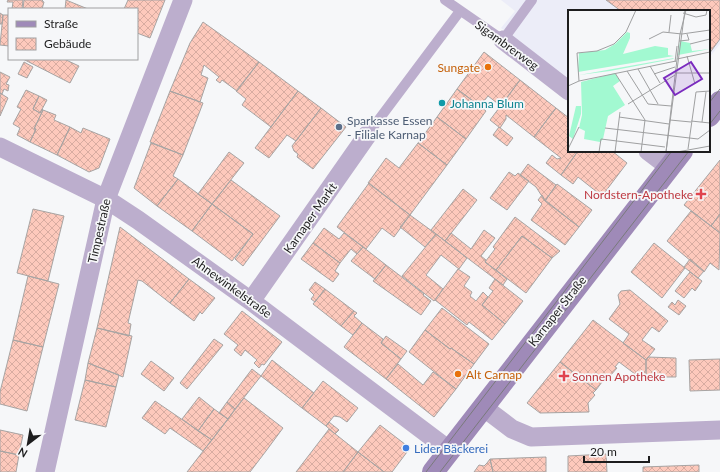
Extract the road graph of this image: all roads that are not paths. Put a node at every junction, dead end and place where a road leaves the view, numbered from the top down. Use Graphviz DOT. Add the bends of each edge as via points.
graph roads {
  1 [pos="183,0"];
  2 [pos="445,0"];
  3 [pos="532,0"];
  4 [pos="460,11"];
  5 [pos="503,40"];
  6 [pos="568,90"];
  7 [pos="720,102"];
  8 [pos="710,115"];
  9 [pos="368,134"];
  10 [pos="0,147"];
  11 [pos="652,152"];
  12 [pos="676,159"];
  13 [pos="106,199"];
  14 [pos="251,301"];
  15 [pos="483,407"];
  16 [pos="720,430"];
  17 [pos="449,450"];
  18 [pos="45,472"];
  19 [pos="433,472"];
  1 -- 13 [label="street, Timpestraße"];
  2 -- 4 [label="lane, Sigambrerweg"];
  3 -- 5 [label="lane"];
  4 -- 5 [label="lane, Sigambrerweg"];
  4 -- 9 [label="lane"];
  5 -- 6 [label="street, Sigambrerweg"];
  7 -- 8 [label="main road"];
  9 -- 14 [label="street, Karnaper Markt"];
  10 -- 13 [label="street, Ahnewinkelstraße"];
  11 -- 12 [label="street"];
  12 -- 15 [label="main road, Karnaper Straße"];
  13 -- 14 [label="street, Ahnewinkelstraße"];
  13 -- 18 [label="street, Timpestraße"];
  14 -- 17 [label="street, Ahnewinkelstraße"];
  15 -- 16 [label="street" via="512,429 532,437"];
  15 -- 17 [label="main road, Karnaper Straße"];
  17 -- 19 [label="main road, Karnaper Straße"];
}
